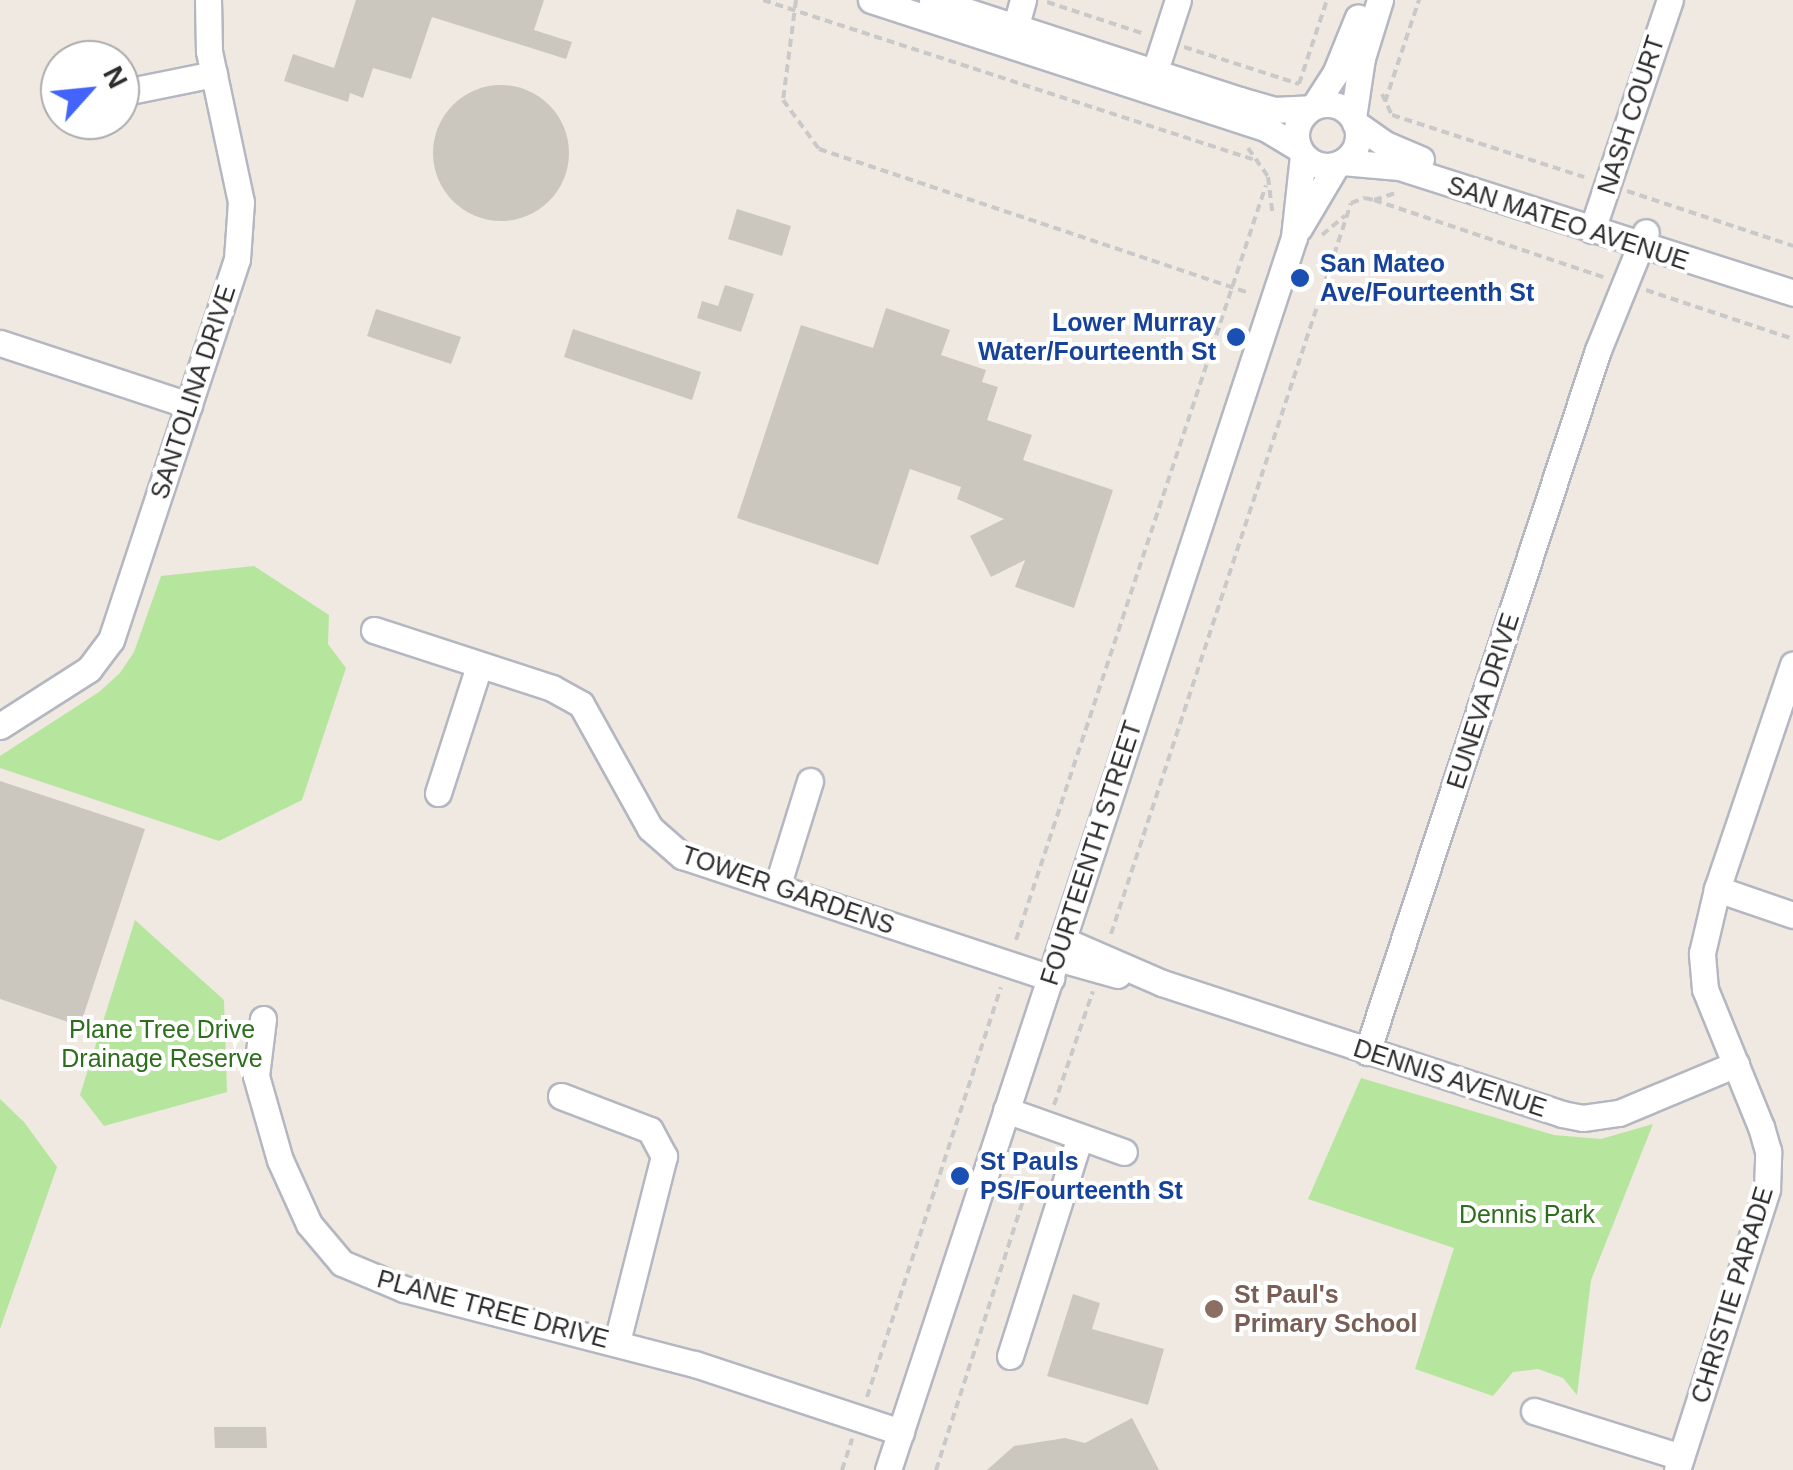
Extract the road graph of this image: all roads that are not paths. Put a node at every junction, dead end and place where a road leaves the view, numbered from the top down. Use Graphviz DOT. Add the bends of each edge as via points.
graph roads {
  1 [pos="208,0"];
  2 [pos="871,0"];
  3 [pos="932,0"];
  4 [pos="1023,0"];
  5 [pos="1178,0"];
  6 [pos="1363,0"];
  7 [pos="1380,0"];
  8 [pos="1670,0"];
  9 [pos="1013,37"];
  10 [pos="214,74"];
  11 [pos="1152,82"];
  12 [pos="140,89"];
  13 [pos="1312,107"];
  14 [pos="1354,121"];
  15 [pos="1300,152"];
  16 [pos="1340,163"];
  17 [pos="1595,223"];
  18 [pos="1294,237"];
  19 [pos="1635,237"];
  20 [pos="1793,285"];
  21 [pos="1793,293"];
  22 [pos="0,343"];
  23 [pos="189,405"];
  24 [pos="374,630"];
  25 [pos="1793,664"];
  26 [pos="479,666"];
  27 [pos="0,726"];
  28 [pos="810,781"];
  29 [pos="438,793"];
  30 [pos="778,887"];
  31 [pos="1718,889"];
  32 [pos="1793,915"];
  33 [pos="1057,959"];
  34 [pos="262,1018"];
  35 [pos="1367,1052"];
  36 [pos="1736,1064"];
  37 [pos="562,1096"];
  38 [pos="1006,1110"];
  39 [pos="1080,1136"];
  40 [pos="1124,1152"];
  41 [pos="617,1342"];
  42 [pos="1010,1356"];
  43 [pos="1534,1411"];
  44 [pos="900,1432"];
  45 [pos="1679,1464"];
  46 [pos="888,1470"];
  1 -- 10 [label="street, SANTOLINA DRIVE"];
  2 -- 9 [label="street"];
  3 -- 9 [label="street"];
  4 -- 9 [label="street"];
  5 -- 11 [label="street"];
  6 -- 13 [label="street" via="1335,74"];
  7 -- 14 [label="street" via="1362,58"];
  8 -- 17 [label="street, NASH COURT"];
  9 -- 11 [label="street"];
  10 -- 12 [label="street"];
  10 -- 23 [label="street, SANTOLINA DRIVE" via="243,222"];
  11 -- 13 [label="street" via="1274,110"];
  11 -- 15 [label="street" via="1267,129"];
  13 -- 14 [label="street" via="1340,106"];
  13 -- 15 [label="street" via="1298,122"];
  14 -- 16 [label="street" via="1354,150"];
  14 -- 17 [label="street, SAN MATEO AVENUE" via="1405,154"];
  15 -- 16 [label="street" via="1318,165"];
  15 -- 18 [label="street, FOURTEENTH STREET"];
  16 -- 17 [label="street, SAN MATEO AVENUE" via="1398,167"];
  16 -- 18 [label="street, FOURTEENTH STREET"];
  17 -- 19 [label="street, SAN MATEO AVENUE"];
  18 -- 33 [label="street, FOURTEENTH STREET"];
  19 -- 20 [label="street, SAN MATEO AVENUE"];
  19 -- 21 [label="street, SAN MATEO AVENUE"];
  19 -- 35 [label="street, EUNEVA DRIVE"];
  22 -- 23 [label="street"];
  23 -- 27 [label="street, SANTOLINA DRIVE" via="111,640 89,669"];
  24 -- 26 [label="street, TOWER GARDENS"];
  25 -- 31 [label="street, CHRISTIE PARADE"];
  26 -- 29 [label="street"];
  26 -- 30 [label="street, TOWER GARDENS" via="581,704 650,828 671,849"];
  28 -- 30 [label="street"];
  30 -- 33 [label="street, TOWER GARDENS" via="1008,964"];
  31 -- 32 [label="street"];
  31 -- 36 [label="street, CHRISTIE PARADE" via="1702,970"];
  33 -- 35 [label="street, DENNIS AVENUE" via="1102,963"];
  33 -- 38 [label="street, FOURTEENTH STREET"];
  34 -- 41 [label="street, PLANE TREE DRIVE" via="256,1076 280,1160 309,1224 342,1263 404,1289"];
  35 -- 36 [label="street, DENNIS AVENUE" via="1583,1118 1638,1107"];
  36 -- 45 [label="street, CHRISTIE PARADE" via="1768,1151 1767,1190"];
  37 -- 41 [label="street" via="650,1130 664,1156"];
  38 -- 39 [label="street"];
  38 -- 44 [label="street, FOURTEENTH STREET"];
  39 -- 40 [label="street"];
  39 -- 42 [label="street"];
  41 -- 44 [label="street, PLANE TREE DRIVE"];
  43 -- 45 [label="street"];
  44 -- 46 [label="street, FOURTEENTH STREET"];
}
